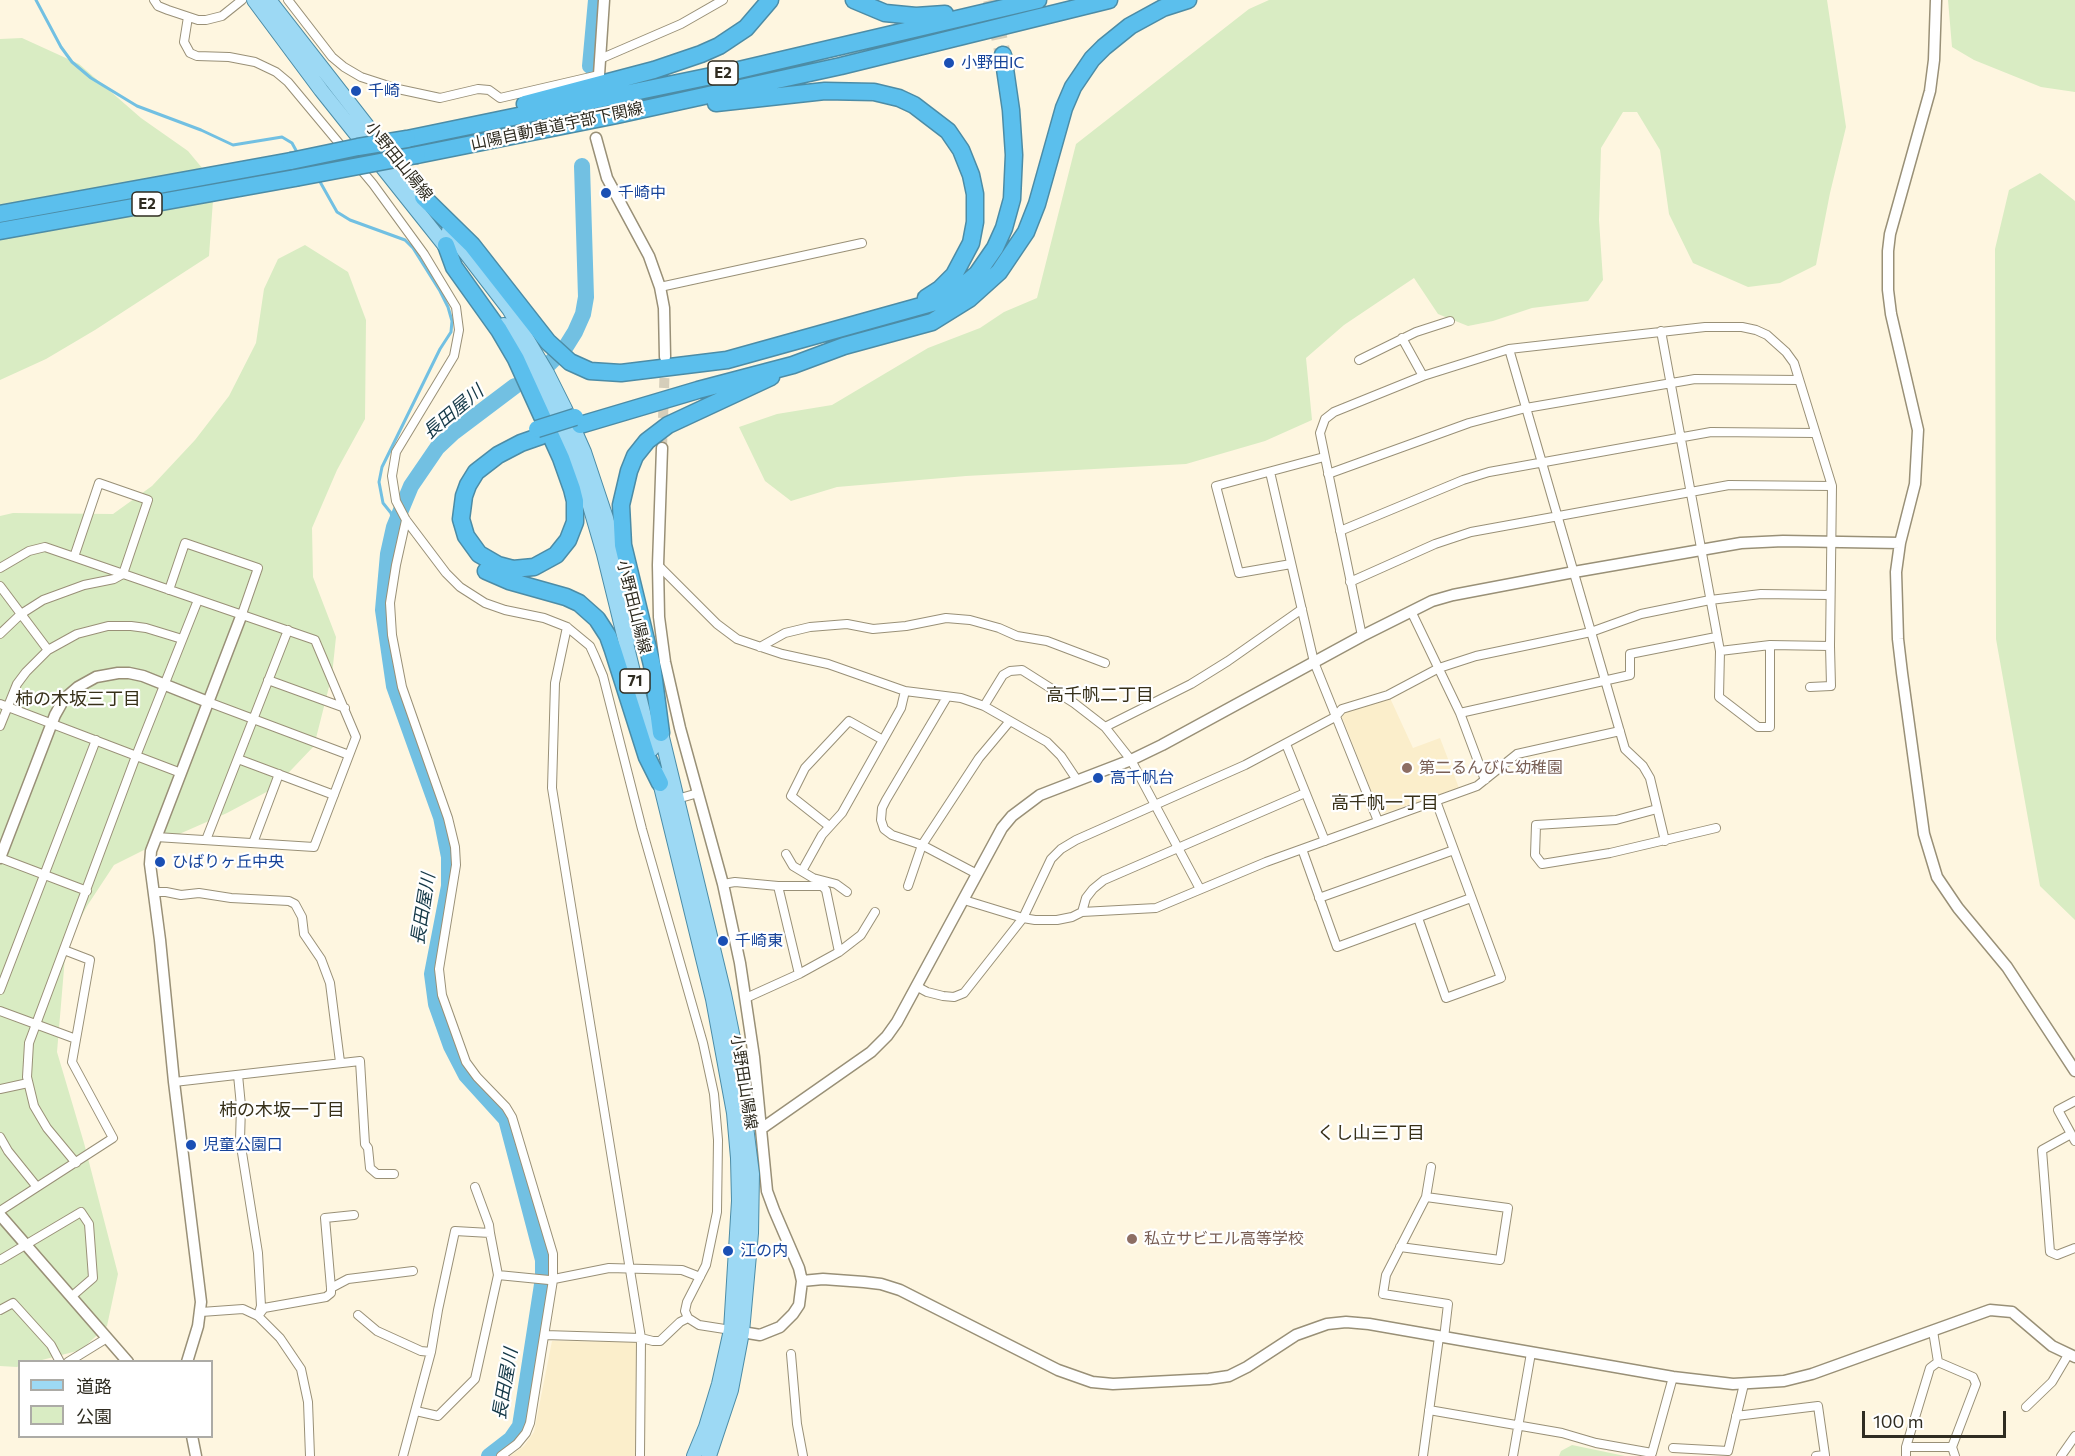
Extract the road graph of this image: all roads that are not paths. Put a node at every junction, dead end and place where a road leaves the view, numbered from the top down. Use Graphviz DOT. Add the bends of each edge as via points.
graph roads {
  1 [pos="154,0"];
  2 [pos="242,0"];
  3 [pos="254,0"];
  4 [pos="269,0"];
  5 [pos="288,0"];
  6 [pos="603,0"];
  7 [pos="723,0"];
  8 [pos="770,0"];
  9 [pos="854,0"];
  10 [pos="1032,0"];
  11 [pos="1038,0"];
  12 [pos="1109,0"];
  13 [pos="1188,0"];
  14 [pos="1936,0"];
  15 [pos="188,17"];
  16 [pos="600,59"];
  17 [pos="599,75"];
  18 [pos="617,115"];
  19 [pos="406,136"];
  20 [pos="596,138"];
  21 [pos="423,197"];
  22 [pos="0,214"];
  23 [pos="0,231"];
  24 [pos="862,243"];
  25 [pos="446,245"];
  26 [pos="660,286"];
  27 [pos="907,309"];
  28 [pos="1450,321"];
  29 [pos="1661,331"];
  30 [pos="888,334"];
  31 [pos="1402,338"];
  32 [pos="795,340"];
  33 [pos="1509,349"];
  34 [pos="665,357"];
  35 [pos="1359,360"];
  36 [pos="793,365"];
  37 [pos="1423,376"];
  38 [pos="1799,380"];
  39 [pos="1670,382"];
  40 [pos="1526,408"];
  41 [pos="578,421"];
  42 [pos="539,432"];
  43 [pos="1815,433"];
  44 [pos="1681,438"];
  45 [pos="662,448"];
  46 [pos="1324,457"];
  47 [pos="1542,462"];
  48 [pos="1270,472"];
  49 [pos="1328,474"];
  50 [pos="1832,486"];
  51 [pos="1691,492"];
  52 [pos="1557,516"];
  53 [pos="406,520"];
  54 [pos="1340,531"];
  55 [pos="1832,541"];
  56 [pos="1900,543"];
  57 [pos="1701,549"];
  58 [pos="74,557"];
  59 [pos="1291,564"];
  60 [pos="658,565"];
  61 [pos="0,568"];
  62 [pos="1574,572"];
  63 [pos="123,574"];
  64 [pos="1350,582"];
  65 [pos="0,586"];
  66 [pos="169,590"];
  67 [pos="1830,595"];
  68 [pos="198,600"];
  69 [pos="1710,600"];
  70 [pos="1302,609"];
  71 [pos="1411,611"];
  72 [pos="21,614"];
  73 [pos="242,614"];
  74 [pos="567,627"];
  75 [pos="288,630"];
  76 [pos="1591,632"];
  77 [pos="0,634"];
  78 [pos="1362,636"];
  79 [pos="1716,637"];
  80 [pos="182,639"];
  81 [pos="1770,645"];
  82 [pos="1830,646"];
  83 [pos="760,647"];
  84 [pos="48,650"];
  85 [pos="1720,651"];
  86 [pos="1314,662"];
  87 [pos="1104,663"];
  88 [pos="1439,668"];
  89 [pos="268,680"];
  90 [pos="1605,682"];
  91 [pos="164,685"];
  92 [pos="1810,687"];
  93 [pos="905,691"];
  94 [pos="947,697"];
  95 [pos="208,702"];
  96 [pos="4,706"];
  97 [pos="984,706"];
  98 [pos="345,708"];
  99 [pos="1460,713"];
  100 [pos="1335,717"];
  101 [pos="253,719"];
  102 [pos="1010,721"];
  103 [pos="51,724"];
  104 [pos="0,726"];
  105 [pos="1105,727"];
  106 [pos="1620,731"];
  107 [pos="661,734"];
  108 [pos="96,740"];
  109 [pos="883,740"];
  110 [pos="1286,744"];
  111 [pos="349,755"];
  112 [pos="136,756"];
  113 [pos="238,759"];
  114 [pos="1131,760"];
  115 [pos="181,773"];
  116 [pos="279,774"];
  117 [pos="1077,780"];
  118 [pos="1485,780"];
  119 [pos="660,783"];
  120 [pos="698,793"];
  121 [pos="1305,793"];
  122 [pos="334,795"];
  123 [pos="677,799"];
  124 [pos="1436,801"];
  125 [pos="1155,805"];
  126 [pos="1657,809"];
  127 [pos="1378,821"];
  128 [pos="830,826"];
  129 [pos="1716,828"];
  130 [pos="156,837"];
  131 [pos="206,840"];
  132 [pos="1325,841"];
  133 [pos="1665,841"];
  134 [pos="253,843"];
  135 [pos="922,845"];
  136 [pos="1179,847"];
  137 [pos="1302,849"];
  138 [pos="1454,850"];
  139 [pos="786,854"];
  140 [pos="0,858"];
  141 [pos="802,871"];
  142 [pos="44,874"];
  143 [pos="977,874"];
  144 [pos="723,884"];
  145 [pos="778,886"];
  146 [pos="908,886"];
  147 [pos="1200,889"];
  148 [pos="87,891"];
  149 [pos="154,892"];
  150 [pos="847,892"];
  151 [pos="1319,898"];
  152 [pos="1471,898"];
  153 [pos="964,900"];
  154 [pos="875,912"];
  155 [pos="1082,912"];
  156 [pos="1023,918"];
  157 [pos="1418,918"];
  158 [pos="63,950"];
  159 [pos="839,952"];
  160 [pos="799,974"];
  161 [pos="916,986"];
  162 [pos="0,990"];
  163 [pos="746,998"];
  164 [pos="0,1011"];
  165 [pos="35,1024"];
  166 [pos="76,1039"];
  167 [pos="340,1062"];
  168 [pos="2075,1071"];
  169 [pos="238,1075"];
  170 [pos="174,1082"];
  171 [pos="28,1083"];
  172 [pos="0,1089"];
  173 [pos="2075,1101"];
  174 [pos="761,1129"];
  175 [pos="0,1137"];
  176 [pos="2073,1137"];
  177 [pos="76,1163"];
  178 [pos="1431,1167"];
  179 [pos="394,1174"];
  180 [pos="38,1187"];
  181 [pos="475,1187"];
  182 [pos="1426,1197"];
  183 [pos="0,1213"];
  184 [pos="354,1215"];
  185 [pos="490,1233"];
  186 [pos="25,1244"];
  187 [pos="1400,1247"];
  188 [pos="2075,1248"];
  189 [pos="0,1260"];
  190 [pos="631,1269"];
  191 [pos="413,1271"];
  192 [pos="498,1275"];
  193 [pos="700,1277"];
  194 [pos="551,1280"];
  195 [pos="802,1281"];
  196 [pos="331,1288"];
  197 [pos="71,1297"];
  198 [pos="0,1310"];
  199 [pos="201,1312"];
  200 [pos="358,1315"];
  201 [pos="258,1316"];
  202 [pos="688,1318"];
  203 [pos="737,1331"];
  204 [pos="1933,1331"];
  205 [pos="545,1335"];
  206 [pos="1442,1337"];
  207 [pos="107,1338"];
  208 [pos="641,1338"];
  209 [pos="431,1352"];
  210 [pos="1531,1353"];
  211 [pos="791,1354"];
  212 [pos="2072,1356"];
  213 [pos="59,1360"];
  214 [pos="71,1360"];
  215 [pos="126,1360"];
  216 [pos="188,1360"];
  217 [pos="1938,1362"];
  218 [pos="1673,1377"];
  219 [pos="1744,1384"];
  220 [pos="2026,1407"];
  221 [pos="1429,1410"];
  222 [pos="416,1411"];
  223 [pos="1736,1416"];
  224 [pos="1518,1426"];
  225 [pos="2075,1436"];
  226 [pos="192,1438"];
  227 [pos="1673,1448"];
  228 [pos="1906,1452"];
  229 [pos="1954,1452"];
  230 [pos="1728,1454"];
  231 [pos="196,1456"];
  232 [pos="310,1456"];
  233 [pos="403,1456"];
  234 [pos="501,1456"];
  235 [pos="640,1456"];
  236 [pos="694,1456"];
  237 [pos="709,1456"];
  238 [pos="803,1456"];
  239 [pos="1423,1456"];
  240 [pos="1513,1456"];
  241 [pos="1816,1456"];
  242 [pos="2061,1456"];
  1 -- 15 [label="street" via="158,6"];
  2 -- 15 [label="street" via="222,16 206,20"];
  3 -- 25 [label="main road, 小野田山陽線 / 71"];
  4 -- 21 [label="main road, 小野田山陽線 / 71"];
  5 -- 17 [label="street" via="344,67 398,89 440,98 478,89 489,90 500,98"];
  6 -- 16 [label="street"];
  7 -- 16 [label="street" via="681,24"];
  8 -- 19 [label="highway" via="735,36 677,63"];
  9 -- 10 [label="highway" via="885,14 916,16"];
  11 -- 19 [label="highway, 山陽自動車道宇部下関線 / E2" via="726,73"];
  12 -- 18 [label="highway, 山陽自動車道宇部下関線 / E2" via="841,66"];
  13 -- 30 [label="highway" via="1130,26 1104,47 1083,72 1064,108 1026,231 990,282 932,322"];
  14 -- 56 [label="street" via="1930,91 1888,251 1891,314 1918,430 1915,484"];
  15 -- 53 [label="street" via="184,42 190,53 255,62 288,82 373,184 452,298 459,317 457,345 396,452 392,486"];
  16 -- 17 [label="street"];
  18 -- 23 [label="highway, 山陽自動車道宇部下関線 / E2, bridge"];
  18 -- 27 [label="highway" via="843,91 887,95 923,110 948,131 967,161 975,195 975,222 971,243 954,275 940,289"];
  19 -- 22 [label="highway, E2, bridge"];
  20 -- 26 [label="street" via="607,178 649,256"];
  21 -- 32 [label="highway" via="472,245 561,356 585,369 621,373 727,360"];
  21 -- 107 [label="main road, 小野田山陽線 / 71" via="509,309 547,373 584,452 606,518"];
  24 -- 26 [label="street"];
  25 -- 42 [label="highway" via="454,267 516,359 574,495 575,522 562,549 534,567 506,568 484,559 470,544 461,519 464,496 476,472 498,454"];
  25 -- 119 [label="main road, 小野田山陽線 / 71" via="519,347 573,458 604,554"];
  26 -- 34 [label="street"];
  27 -- 30 [label="highway" via="939,301 963,287 987,261 1004,228 1012,199 1014,155 1008,54 1017,87 1022,168 1011,235 996,264 971,291 933,317"];
  27 -- 32 [label="highway"];
  28 -- 31 [label="street"];
  29 -- 33 [label="street"];
  29 -- 38 [label="street" via="1705,327 1756,330 1767,334 1786,352"];
  29 -- 39 [label="street"];
  30 -- 36 [label="highway"];
  31 -- 35 [label="street"];
  31 -- 37 [label="street"];
  32 -- 41 [label="highway" via="720,376"];
  33 -- 37 [label="street"];
  33 -- 40 [label="street"];
  36 -- 41 [label="highway"];
  36 -- 107 [label="highway" via="668,425 647,441 629,471 621,505 623,545 652,664"];
  37 -- 46 [label="street" via="1325,419 1320,433"];
  38 -- 39 [label="street"];
  38 -- 43 [label="street"];
  39 -- 40 [label="street"];
  39 -- 44 [label="street"];
  40 -- 47 [label="street"];
  40 -- 49 [label="street" via="1469,423"];
  41 -- 42 [label="highway, bridge"];
  42 -- 119 [label="highway" via="503,441 472,463 453,496 454,531 462,549 482,569 566,597 597,619 610,643 646,757"];
  43 -- 44 [label="street" via="1711,432"];
  43 -- 50 [label="street"];
  44 -- 47 [label="street"];
  44 -- 51 [label="street"];
  45 -- 60 [label="street"];
  46 -- 48 [label="street"];
  46 -- 49 [label="street"];
  47 -- 52 [label="street"];
  47 -- 54 [label="street" via="1463,480"];
  48 -- 59 [label="street"];
  48 -- 59 [label="street" via="1216,486 1239,573"];
  49 -- 54 [label="street"];
  50 -- 51 [label="street" via="1729,485"];
  50 -- 55 [label="street"];
  51 -- 52 [label="street"];
  51 -- 57 [label="street"];
  52 -- 62 [label="street"];
  52 -- 64 [label="street" via="1471,532"];
  53 -- 74 [label="street" via="446,573 472,596 505,610"];
  53 -- 194 [label="street" via="390,603 392,635 402,687 455,847 454,886 440,958 440,988 466,1062 512,1117 553,1254"];
  54 -- 64 [label="street"];
  55 -- 56 [label="street"];
  55 -- 57 [label="street" via="1773,541"];
  55 -- 67 [label="street"];
  56 -- 168 [label="street" via="1896,572 1898,639 1930,858 1946,892 2007,968"];
  57 -- 62 [label="street"];
  57 -- 69 [label="street"];
  58 -- 61 [label="street" via="45,547"];
  58 -- 63 [label="street"];
  58 -- 63 [label="street" via="99,483 148,500"];
  59 -- 70 [label="street"];
  60 -- 83 [label="street" via="717,624 737,639"];
  60 -- 120 [label="street" via="665,662"];
  62 -- 71 [label="street" via="1453,595"];
  62 -- 76 [label="street"];
  63 -- 66 [label="street"];
  63 -- 72 [label="street" via="59,593"];
  64 -- 78 [label="street"];
  65 -- 72 [label="street"];
  66 -- 68 [label="street"];
  66 -- 73 [label="street" via="185,543 258,568"];
  67 -- 69 [label="street" via="1761,594"];
  67 -- 82 [label="street"];
  68 -- 73 [label="street"];
  68 -- 80 [label="street"];
  69 -- 76 [label="street" via="1641,614"];
  69 -- 79 [label="street"];
  70 -- 86 [label="street"];
  70 -- 105 [label="street" via="1191,684"];
  71 -- 78 [label="street"];
  71 -- 88 [label="street"];
  72 -- 77 [label="street"];
  72 -- 84 [label="street"];
  73 -- 75 [label="street"];
  73 -- 95 [label="street"];
  74 -- 190 [label="street" via="555,683 552,788"];
  74 -- 193 [label="street" via="590,646 603,676 709,1069 717,1119 718,1186 713,1232"];
  75 -- 89 [label="street"];
  75 -- 98 [label="street" via="315,640"];
  76 -- 88 [label="street" via="1476,656"];
  76 -- 90 [label="street"];
  78 -- 86 [label="street"];
  79 -- 85 [label="street"];
  79 -- 90 [label="street" via="1630,654 1630,675"];
  80 -- 84 [label="street" via="146,628 108,626 77,633"];
  80 -- 91 [label="street"];
  81 -- 82 [label="street"];
  81 -- 85 [label="street"];
  81 -- 85 [label="street" via="1770,728 1758,727 1719,697"];
  82 -- 92 [label="street" via="1831,686"];
  83 -- 87 [label="street" via="785,633 810,627 847,624 873,629 946,618 970,620 1017,636 1047,641"];
  83 -- 93 [label="street" via="828,664"];
  84 -- 96 [label="street" via="26,672"];
  86 -- 100 [label="street"];
  86 -- 114 [label="street"];
  88 -- 99 [label="street"];
  88 -- 100 [label="street" via="1388,694 1342,709"];
  89 -- 98 [label="street"];
  89 -- 101 [label="street"];
  90 -- 99 [label="street"];
  90 -- 106 [label="street"];
  91 -- 95 [label="street"];
  91 -- 103 [label="street" via="129,673 96,677 64,699"];
  91 -- 112 [label="street"];
  93 -- 94 [label="street"];
  93 -- 109 [label="street" via="901,708"];
  94 -- 97 [label="street"];
  94 -- 135 [label="street" via="882,808 884,829"];
  95 -- 101 [label="street"];
  95 -- 115 [label="street"];
  96 -- 103 [label="street"];
  96 -- 104 [label="street"];
  97 -- 102 [label="street"];
  97 -- 105 [label="street" via="1003,675 1022,670"];
  98 -- 111 [label="street" via="356,737"];
  99 -- 118 [label="street"];
  100 -- 110 [label="street"];
  100 -- 127 [label="street"];
  101 -- 111 [label="street"];
  101 -- 113 [label="street"];
  102 -- 117 [label="street" via="1047,742"];
  102 -- 135 [label="street" via="979,758"];
  103 -- 108 [label="street"];
  103 -- 140 [label="street"];
  105 -- 114 [label="street"];
  106 -- 118 [label="street" via="1517,754"];
  106 -- 126 [label="street" via="1625,749 1650,778"];
  107 -- 123 [label="main road, 小野田山陽線 / 71"];
  108 -- 112 [label="street"];
  108 -- 142 [label="street"];
  109 -- 128 [label="street" via="842,813"];
  109 -- 128 [label="street" via="849,721 805,768 792,796"];
  110 -- 121 [label="street"];
  110 -- 125 [label="street"];
  111 -- 122 [label="street"];
  112 -- 115 [label="street"];
  112 -- 148 [label="street"];
  113 -- 116 [label="street"];
  113 -- 131 [label="street"];
  114 -- 117 [label="street"];
  114 -- 125 [label="street"];
  115 -- 130 [label="street"];
  116 -- 122 [label="street"];
  116 -- 134 [label="street"];
  117 -- 143 [label="street" via="1040,795 1012,816"];
  118 -- 124 [label="street"];
  119 -- 203 [label="main road, 小野田山陽線 / 71" via="713,999 734,1113 739,1201"];
  120 -- 123 [label="street"];
  120 -- 144 [label="street"];
  121 -- 132 [label="street"];
  121 -- 136 [label="street"];
  122 -- 134 [label="street" via="314,847"];
  123 -- 203 [label="main road, 小野田山陽線 / 71" via="724,994 746,1119 752,1174 751,1233"];
  124 -- 127 [label="street"];
  124 -- 138 [label="street"];
  125 -- 136 [label="street"];
  125 -- 156 [label="street" via="1061,849 1048,865"];
  126 -- 133 [label="street"];
  126 -- 133 [label="street" via="1616,820 1536,825 1535,855 1542,864"];
  127 -- 132 [label="street"];
  128 -- 141 [label="street"];
  129 -- 133 [label="street"];
  130 -- 131 [label="street"];
  130 -- 149 [label="street" via="150,864"];
  131 -- 134 [label="street"];
  132 -- 137 [label="street"];
  135 -- 143 [label="street"];
  135 -- 146 [label="street"];
  136 -- 147 [label="street"];
  136 -- 155 [label="street" via="1104,880 1086,898"];
  137 -- 147 [label="street"];
  137 -- 151 [label="street"];
  138 -- 151 [label="street"];
  138 -- 152 [label="street"];
  139 -- 141 [label="street" via="793,866"];
  140 -- 142 [label="street"];
  141 -- 150 [label="street"];
  142 -- 148 [label="street"];
  142 -- 162 [label="street"];
  143 -- 153 [label="street"];
  144 -- 145 [label="street"];
  144 -- 163 [label="street"];
  145 -- 159 [label="street" via="822,886 826,890"];
  145 -- 160 [label="street"];
  147 -- 155 [label="street" via="1156,909"];
  148 -- 158 [label="street"];
  149 -- 167 [label="street" via="295,904 304,934 321,959 330,983"];
  149 -- 170 [label="street"];
  151 -- 157 [label="street" via="1337,947"];
  152 -- 157 [label="street"];
  152 -- 157 [label="street" via="1501,978 1446,998"];
  153 -- 156 [label="street"];
  153 -- 161 [label="street"];
  154 -- 159 [label="street" via="861,935"];
  155 -- 156 [label="street" via="1057,920"];
  156 -- 161 [label="street" via="964,993 943,996"];
  158 -- 165 [label="street"];
  158 -- 166 [label="street" via="90,960"];
  159 -- 160 [label="street"];
  160 -- 163 [label="street"];
  161 -- 174 [label="street" via="897,1022 871,1052"];
  163 -- 174 [label="street"];
  164 -- 165 [label="street"];
  165 -- 166 [label="street"];
  165 -- 171 [label="street" via="29,1043"];
  166 -- 177 [label="street" via="72,1062 113,1138"];
  167 -- 169 [label="street"];
  167 -- 179 [label="street" via="360,1061 370,1168 377,1174"];
  169 -- 170 [label="street"];
  169 -- 201 [label="street" via="240,1140 258,1253"];
  170 -- 199 [label="street"];
  171 -- 172 [label="street"];
  171 -- 177 [label="street" via="39,1117"];
  173 -- 176 [label="street" via="2058,1110"];
  174 -- 195 [label="street" via="767,1191"];
  175 -- 180 [label="street"];
  176 -- 188 [label="street" via="2042,1150 2050,1252 2058,1256"];
  177 -- 180 [label="street"];
  178 -- 182 [label="street"];
  180 -- 183 [label="street"];
  181 -- 185 [label="street"];
  182 -- 187 [label="street"];
  182 -- 187 [label="street" via="1508,1208 1500,1260"];
  183 -- 186 [label="street"];
  184 -- 196 [label="street" via="325,1218"];
  185 -- 192 [label="street"];
  185 -- 209 [label="street" via="455,1231"];
  186 -- 189 [label="street"];
  186 -- 197 [label="street"];
  186 -- 197 [label="street" via="81,1212 89,1224 93,1278"];
  187 -- 206 [label="street" via="1386,1275 1383,1294 1448,1304"];
  190 -- 193 [label="street" via="682,1270"];
  190 -- 194 [label="street" via="609,1268"];
  190 -- 208 [label="street"];
  191 -- 196 [label="street" via="362,1276"];
  192 -- 194 [label="street"];
  192 -- 222 [label="street" via="475,1378 438,1416"];
  193 -- 202 [label="street" via="687,1302"];
  194 -- 205 [label="street"];
  195 -- 203 [label="street" via="799,1305 786,1322 760,1335"];
  195 -- 206 [label="street" via="864,1282 900,1290 1058,1370 1092,1382 1113,1384 1229,1376 1296,1335 1327,1324 1369,1324"];
  196 -- 201 [label="street" via="326,1298 264,1308"];
  197 -- 207 [label="street"];
  198 -- 213 [label="street" via="14,1304 51,1345"];
  199 -- 201 [label="street" via="243,1309"];
  199 -- 216 [label="street"];
  200 -- 209 [label="street" via="377,1331"];
  201 -- 232 [label="street" via="280,1338 301,1369 308,1402"];
  202 -- 203 [label="street" via="699,1325"];
  202 -- 208 [label="street" via="660,1341"];
  203 -- 236 [label="main road, 小野田山陽線 / 71"];
  203 -- 237 [label="main road, 小野田山陽線 / 71" via="731,1390"];
  204 -- 212 [label="street" via="1990,1310 2001,1310 2012,1312 2052,1346"];
  204 -- 217 [label="street"];
  204 -- 219 [label="street" via="1812,1374"];
  205 -- 208 [label="street"];
  205 -- 234 [label="street" via="530,1423 517,1444"];
  206 -- 210 [label="street"];
  206 -- 221 [label="street"];
  207 -- 214 [label="street"];
  207 -- 215 [label="street"];
  208 -- 235 [label="street"];
  209 -- 222 [label="street"];
  210 -- 218 [label="street"];
  210 -- 224 [label="street"];
  211 -- 238 [label="street"];
  212 -- 220 [label="street"];
  217 -- 228 [label="street" via="1930,1368"];
  217 -- 229 [label="street" via="1973,1377 1976,1384"];
  218 -- 219 [label="street"];
  218 -- 224 [label="street" via="1652,1453"];
  219 -- 223 [label="street"];
  221 -- 224 [label="street"];
  221 -- 239 [label="street"];
  222 -- 233 [label="street"];
  223 -- 230 [label="street"];
  223 -- 241 [label="street" via="1818,1406 1825,1455"];
  224 -- 240 [label="street"];
  225 -- 242 [label="street"];
  226 -- 231 [label="street"];
  227 -- 230 [label="street"];
  228 -- 229 [label="street"];
}
